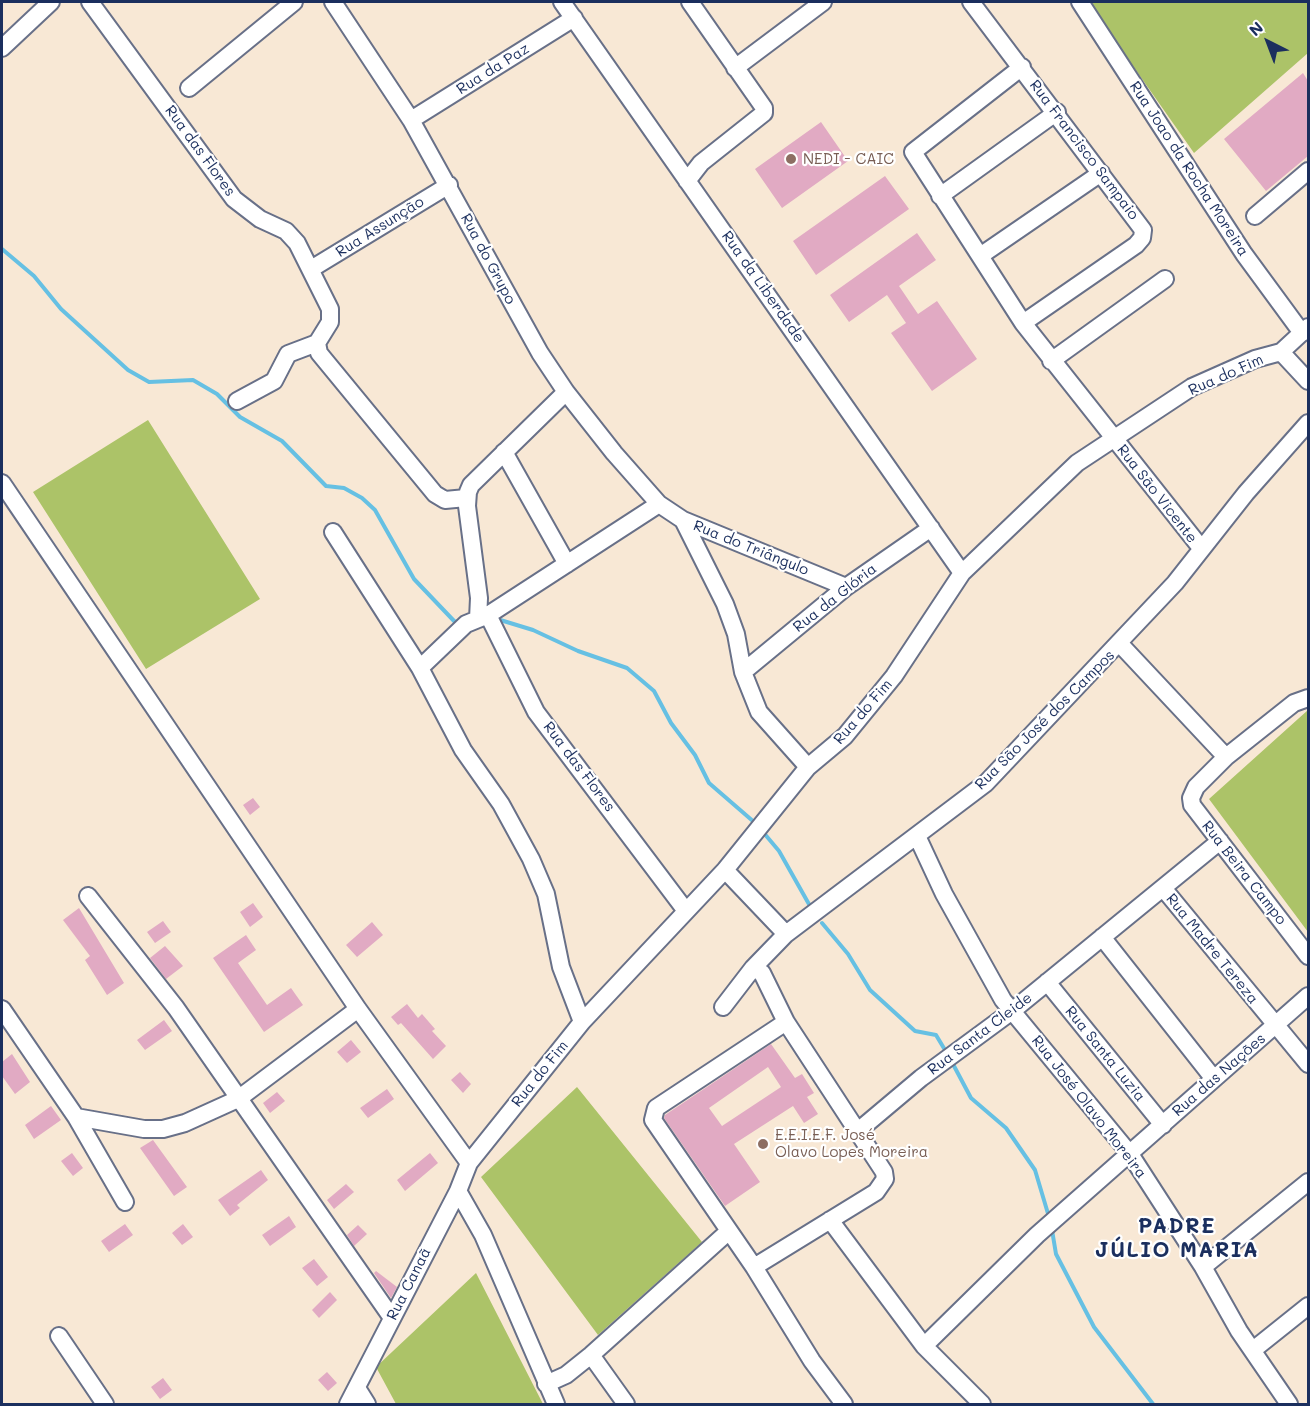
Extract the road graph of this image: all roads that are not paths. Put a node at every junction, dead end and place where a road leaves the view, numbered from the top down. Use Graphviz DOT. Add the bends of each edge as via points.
graph roads {
  1 [pos="51,2"];
  2 [pos="90,2"];
  3 [pos="294,2"];
  4 [pos="333,2"];
  5 [pos="562,2"];
  6 [pos="690,2"];
  7 [pos="823,2"];
  8 [pos="971,2"];
  9 [pos="1080,2"];
  10 [pos="574,18"];
  11 [pos="2,48"];
  12 [pos="1022,67"];
  13 [pos="735,68"];
  14 [pos="189,88"];
  15 [pos="1057,112"];
  16 [pos="411,120"];
  17 [pos="1308,171"];
  18 [pos="1101,172"];
  19 [pos="687,181"];
  20 [pos="449,184"];
  21 [pos="940,196"];
  22 [pos="1255,216"];
  23 [pos="980,256"];
  24 [pos="311,269"];
  25 [pos="1165,279"];
  26 [pos="1023,323"];
  27 [pos="1305,330"];
  28 [pos="318,343"];
  29 [pos="1281,352"];
  30 [pos="1051,361"];
  31 [pos="1308,381"];
  32 [pos="566,392"];
  33 [pos="237,401"];
  34 [pos="1308,423"];
  35 [pos="1114,439"];
  36 [pos="504,452"];
  37 [pos="2,483"];
  38 [pos="466,498"];
  39 [pos="659,504"];
  40 [pos="683,520"];
  41 [pos="930,528"];
  42 [pos="333,532"];
  43 [pos="1201,548"];
  44 [pos="567,564"];
  45 [pos="962,573"];
  46 [pos="846,587"];
  47 [pos="482,613"];
  48 [pos="1120,644"];
  49 [pos="420,668"];
  50 [pos="743,672"];
  51 [pos="1301,701"];
  52 [pos="1226,757"];
  53 [pos="808,767"];
  54 [pos="916,836"];
  55 [pos="1220,842"];
  56 [pos="725,870"];
  57 [pos="1163,888"];
  58 [pos="88,896"];
  59 [pos="686,911"];
  60 [pos="786,934"];
  61 [pos="1102,937"];
  62 [pos="1308,956"];
  63 [pos="753,968"];
  64 [pos="1047,982"];
  65 [pos="1308,996"];
  66 [pos="723,1006"];
  67 [pos="2,1009"];
  68 [pos="357,1009"];
  69 [pos="1012,1011"];
  70 [pos="582,1022"];
  71 [pos="786,1022"];
  72 [pos="1275,1026"];
  73 [pos="1308,1064"];
  74 [pos="1215,1079"];
  75 [pos="238,1099"];
  76 [pos="76,1117"];
  77 [pos="1163,1125"];
  78 [pos="858,1131"];
  79 [pos="1130,1154"];
  80 [pos="469,1163"];
  81 [pos="1308,1182"];
  82 [pos="458,1191"];
  83 [pos="124,1202"];
  84 [pos="830,1220"];
  85 [pos="729,1231"];
  86 [pos="1203,1267"];
  87 [pos="754,1268"];
  88 [pos="1308,1305"];
  89 [pos="392,1318"];
  90 [pos="59,1336"];
  91 [pos="924,1346"];
  92 [pos="1252,1350"];
  93 [pos="591,1355"];
  94 [pos="546,1384"];
  95 [pos="357,1388"];
  96 [pos="105,1404"];
  97 [pos="348,1404"];
  98 [pos="367,1404"];
  99 [pos="556,1404"];
  100 [pos="626,1404"];
  101 [pos="844,1404"];
  102 [pos="982,1404"];
  103 [pos="1289,1404"];
  1 -- 11 [label="street"];
  2 -- 24 [label="street, Rua das Flores" via="234,199 260,219 286,231"];
  3 -- 14 [label="street"];
  4 -- 16 [label="street, Rua do Grupo"];
  5 -- 10 [label="street, Rua da Liberdade"];
  6 -- 13 [label="street"];
  7 -- 13 [label="street"];
  8 -- 12 [label="street, Rua Francisco Sampaio"];
  9 -- 27 [label="street, Rua Joao da Rocha Moreira" via="1244,254"];
  10 -- 16 [label="street, Rua da Paz"];
  10 -- 19 [label="street, Rua da Liberdade"];
  12 -- 15 [label="street, Rua Francisco Sampaio"];
  12 -- 21 [label="street" via="913,152"];
  13 -- 19 [label="street" via="765,113 701,163"];
  15 -- 18 [label="street, Rua Francisco Sampaio"];
  15 -- 21 [label="street"];
  16 -- 20 [label="street, Rua do Grupo"];
  17 -- 22 [label="street"];
  18 -- 23 [label="street"];
  18 -- 26 [label="street, Rua Francisco Sampaio" via="1143,230 1142,238"];
  19 -- 41 [label="street, Rua da Liberdade"];
  20 -- 24 [label="street, Rua Assunção"];
  20 -- 32 [label="street, Rua do Grupo" via="505,293"];
  21 -- 23 [label="street"];
  23 -- 26 [label="street"];
  24 -- 28 [label="street, Rua das Flores" via="331,316"];
  25 -- 30 [label="street"];
  26 -- 30 [label="street"];
  27 -- 29 [label="street"];
  28 -- 33 [label="street" via="288,354 274,381"];
  28 -- 38 [label="street" via="319,353 435,494 445,500"];
  29 -- 31 [label="street"];
  29 -- 35 [label="street, Rua do Fim" via="1255,359 1192,387"];
  30 -- 35 [label="street"];
  32 -- 36 [label="street"];
  32 -- 39 [label="street, Rua do Grupo"];
  34 -- 43 [label="street, Rua São José dos Campos"];
  35 -- 43 [label="street, Rua São Vicente"];
  35 -- 45 [label="street, Rua do Fim" via="1077,463"];
  36 -- 38 [label="street" via="471,485"];
  36 -- 44 [label="street"];
  37 -- 68 [label="street"];
  38 -- 47 [label="street, Rua das Flores"];
  39 -- 40 [label="street, Rua do Triângulo"];
  39 -- 44 [label="street"];
  40 -- 46 [label="street, Rua do Triângulo"];
  40 -- 50 [label="street" via="725,604"];
  41 -- 45 [label="street, Rua da Liberdade"];
  41 -- 46 [label="street, Rua da Glória"];
  42 -- 49 [label="street"];
  43 -- 48 [label="street, Rua São José dos Campos"];
  44 -- 47 [label="street"];
  45 -- 53 [label="street, Rua do Fim" via="894,676 845,736"];
  46 -- 50 [label="street, Rua da Glória"];
  47 -- 49 [label="street"];
  47 -- 59 [label="street, Rua das Flores" via="536,712"];
  48 -- 52 [label="street"];
  48 -- 54 [label="street, Rua São José dos Campos" via="986,783"];
  49 -- 70 [label="street" via="463,750 501,804 531,859 546,894 561,967"];
  50 -- 53 [label="street" via="759,712"];
  51 -- 52 [label="street"];
  52 -- 55 [label="street, Rua Beira Campo" via="1192,793 1192,805"];
  53 -- 56 [label="street, Rua do Fim"];
  54 -- 60 [label="street, Rua São José dos Campos"];
  54 -- 69 [label="street, Rua José Olavo Moreira" via="989,978"];
  55 -- 57 [label="street, Rua Santa Cleide"];
  55 -- 62 [label="street, Rua Beira Campo"];
  56 -- 59 [label="street, Rua do Fim"];
  56 -- 60 [label="street"];
  57 -- 61 [label="street, Rua Santa Cleide"];
  57 -- 72 [label="street, Rua Madre Tereza"];
  58 -- 75 [label="street" via="176,1008"];
  59 -- 70 [label="street, Rua do Fim"];
  60 -- 63 [label="street, Rua São José dos Campos"];
  61 -- 64 [label="street, Rua Santa Cleide"];
  61 -- 74 [label="street"];
  63 -- 66 [label="street, Rua São José dos Campos"];
  63 -- 71 [label="street" via="762,973"];
  64 -- 69 [label="street, Rua Santa Cleide"];
  64 -- 77 [label="street, Rua Santa Luzia"];
  65 -- 72 [label="street, Rua das Nações"];
  67 -- 76 [label="street"];
  68 -- 75 [label="street"];
  68 -- 80 [label="street"];
  69 -- 78 [label="street, Rua Santa Cleide" via="921,1078"];
  69 -- 79 [label="street, Rua José Olavo Moreira"];
  70 -- 80 [label="street, Rua do Fim"];
  71 -- 78 [label="street"];
  71 -- 85 [label="street" via="656,1108 653,1114"];
  72 -- 73 [label="street, Rua Madre Tereza"];
  72 -- 74 [label="street, Rua das Nações"];
  74 -- 77 [label="street, Rua das Nações"];
  75 -- 76 [label="street" via="163,1129"];
  75 -- 89 [label="street"];
  76 -- 83 [label="street"];
  77 -- 79 [label="street, Rua das Nações"];
  78 -- 84 [label="street" via="885,1179 876,1192"];
  79 -- 86 [label="street, Rua José Olavo Moreira"];
  79 -- 91 [label="street, Rua das Nações" via="1038,1235"];
  80 -- 82 [label="street, Rua Canaã"];
  81 -- 86 [label="street"];
  82 -- 89 [label="street, Rua Canaã"];
  82 -- 94 [label="street" via="491,1252"];
  84 -- 87 [label="street"];
  84 -- 91 [label="street"];
  85 -- 87 [label="street"];
  85 -- 93 [label="street"];
  86 -- 92 [label="street, Rua José Olavo Moreira"];
  87 -- 101 [label="street"];
  88 -- 92 [label="street"];
  89 -- 95 [label="street, Rua Canaã"];
  90 -- 96 [label="street"];
  91 -- 102 [label="street"];
  92 -- 103 [label="street, Rua José Olavo Moreira"];
  93 -- 94 [label="street" via="566,1375"];
  93 -- 100 [label="street"];
  94 -- 99 [label="street"];
  95 -- 97 [label="street, Rua Canaã"];
  95 -- 98 [label="street"];
}
